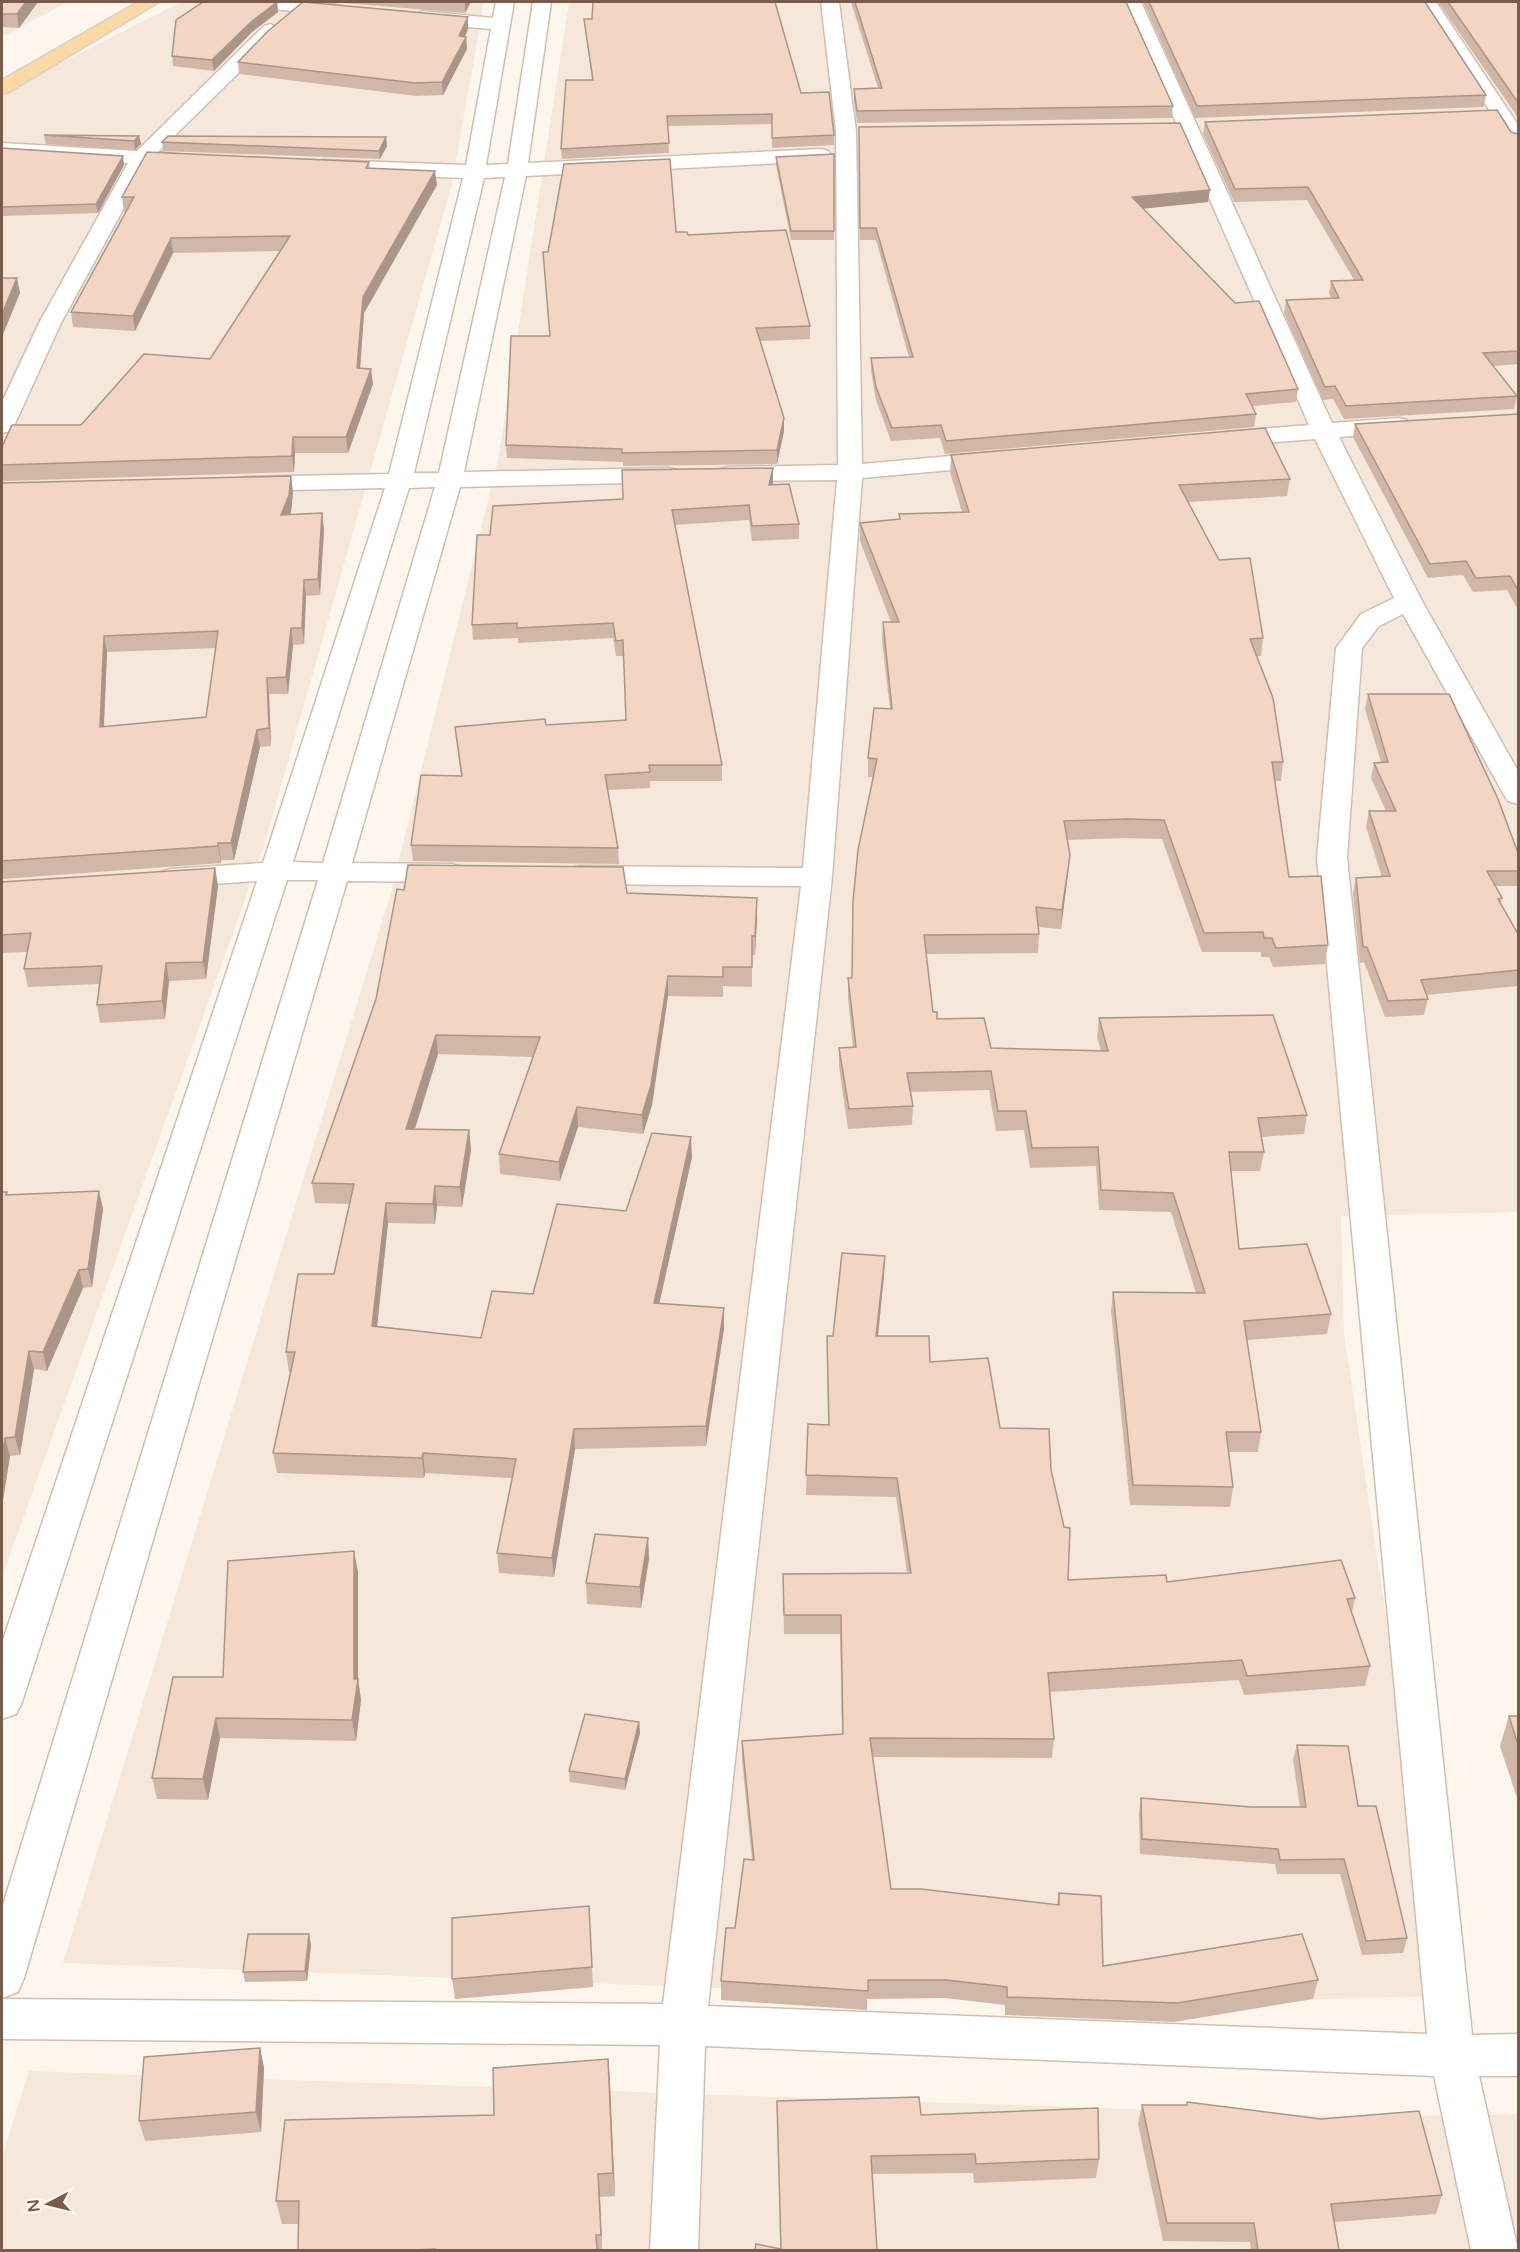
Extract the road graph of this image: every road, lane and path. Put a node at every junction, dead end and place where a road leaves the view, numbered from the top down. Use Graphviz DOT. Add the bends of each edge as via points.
graph roads {
  1 [pos="150,2"];
  2 [pos="253,2"];
  3 [pos="542,2"];
  4 [pos="830,2"];
  5 [pos="1132,2"];
  6 [pos="1426,2"];
  7 [pos="299,7"];
  8 [pos="359,12"];
  9 [pos="503,13"];
  10 [pos="406,16"];
  11 [pos="2,88"];
  12 [pos="1503,114"];
  13 [pos="1479,115"];
  14 [pos="1166,126"];
  15 [pos="1201,126"];
  16 [pos="854,138"];
  17 [pos="1518,139"];
  18 [pos="2,149"];
  19 [pos="141,158"];
  20 [pos="213,161"];
  21 [pos="308,165"];
  22 [pos="517,170"];
  23 [pos="475,172"];
  24 [pos="1426,424"];
  25 [pos="2,426"];
  26 [pos="1323,430"];
  27 [pos="1205,441"];
  28 [pos="1016,457"];
  29 [pos="850,472"];
  30 [pos="400,479"];
  31 [pos="450,479"];
  32 [pos="224,484"];
  33 [pos="1409,601"];
  34 [pos="1518,795"];
  35 [pos="275,871"];
  36 [pos="335,872"];
  37 [pos="476,874"];
  38 [pos="546,874"];
  39 [pos="817,877"];
  40 [pos="144,879"];
  41 [pos="2,1702"];
  42 [pos="2,1978"];
  43 [pos="2,2019"];
  44 [pos="683,2025"];
  45 [pos="1518,2055"];
  46 [pos="1452,2056"];
  47 [pos="674,2250"];
  48 [pos="1495,2250"];
  1 -- 11 [label="main road"];
  2 -- 7 [label="street"];
  3 -- 22 [label="street"];
  4 -- 16 [label="street"];
  5 -- 15 [label="street"];
  6 -- 12 [label="street"];
  7 -- 8 [label="street"];
  7 -- 19 [label="street" via="261,38"];
  9 -- 10 [label="street"];
  9 -- 23 [label="street"];
  12 -- 13 [label="street"];
  12 -- 17 [label="street"];
  14 -- 15 [label="street"];
  15 -- 26 [label="street"];
  16 -- 22 [label="street"];
  16 -- 29 [label="street"];
  18 -- 19 [label="street"];
  19 -- 20 [label="street"];
  19 -- 25 [label="street" via="50,323"];
  21 -- 23 [label="street"];
  22 -- 23 [label="street"];
  22 -- 31 [label="street"];
  23 -- 30 [label="street"];
  24 -- 26 [label="street"];
  26 -- 27 [label="street"];
  26 -- 33 [label="street"];
  28 -- 29 [label="street"];
  29 -- 31 [label="street"];
  29 -- 39 [label="street"];
  30 -- 31 [label="street"];
  30 -- 32 [label="street"];
  30 -- 35 [label="street"];
  31 -- 36 [label="street"];
  33 -- 34 [label="street"];
  33 -- 46 [label="street" via="1370,620 1349,648 1332,858"];
  35 -- 36 [label="street"];
  35 -- 40 [label="street"];
  35 -- 41 [label="street"];
  36 -- 37 [label="street"];
  36 -- 42 [label="street"];
  38 -- 39 [label="street"];
  39 -- 44 [label="street"];
  43 -- 44 [label="street"];
  44 -- 46 [label="street"];
  44 -- 47 [label="street"];
  45 -- 46 [label="street"];
  46 -- 48 [label="street"];
}
